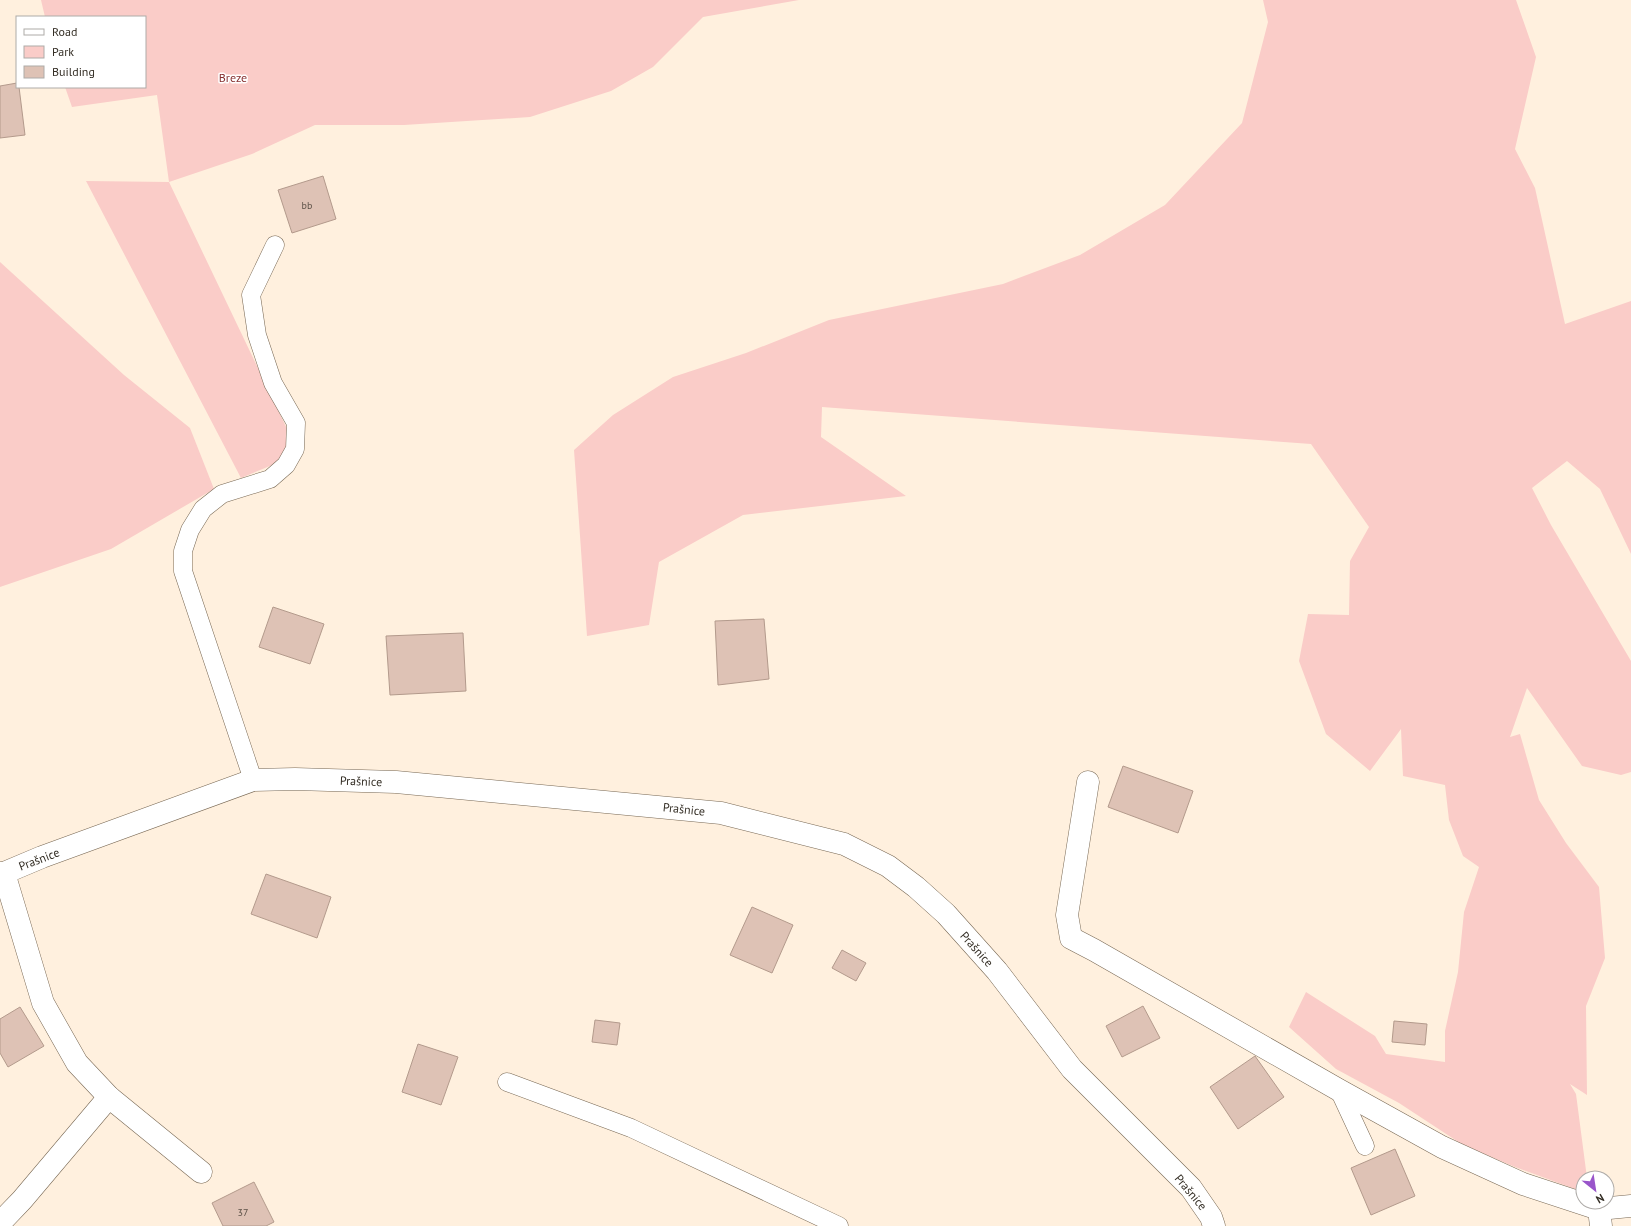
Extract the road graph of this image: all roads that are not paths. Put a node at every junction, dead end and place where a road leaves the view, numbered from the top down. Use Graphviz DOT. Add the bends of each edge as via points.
graph roads {
  1 [pos="275,245"];
  2 [pos="253,780"];
  3 [pos="1088,782"];
  4 [pos="2,873"];
  5 [pos="507,1082"];
  6 [pos="1339,1090"];
  7 [pos="109,1097"];
  8 [pos="1365,1146"];
  9 [pos="201,1172"];
  10 [pos="1631,1206"];
  11 [pos="1600,1218"];
  12 [pos="0,1223"];
  13 [pos="839,1226"];
  14 [pos="1214,1226"];
  1 -- 2 [label="lane" via="251,295 257,335 273,383 296,423 295,449 286,465 270,479 222,494 203,509 190,530 183,551 184,571"];
  2 -- 4 [label="street, Prašnice"];
  2 -- 14 [label="street, Prašnice" via="396,782 721,813 844,844 888,866 946,914 997,971 1072,1069 1191,1188 1211,1217"];
  3 -- 6 [label="street" via="1068,915 1071,938"];
  4 -- 7 [label="street" via="43,1003 77,1063"];
  5 -- 13 [label="lane" via="631,1128"];
  6 -- 8 [label="lane"];
  6 -- 11 [label="street" via="1442,1147"];
  7 -- 9 [label="street"];
  7 -- 12 [label="street"];
  10 -- 11 [label="street"];
}
